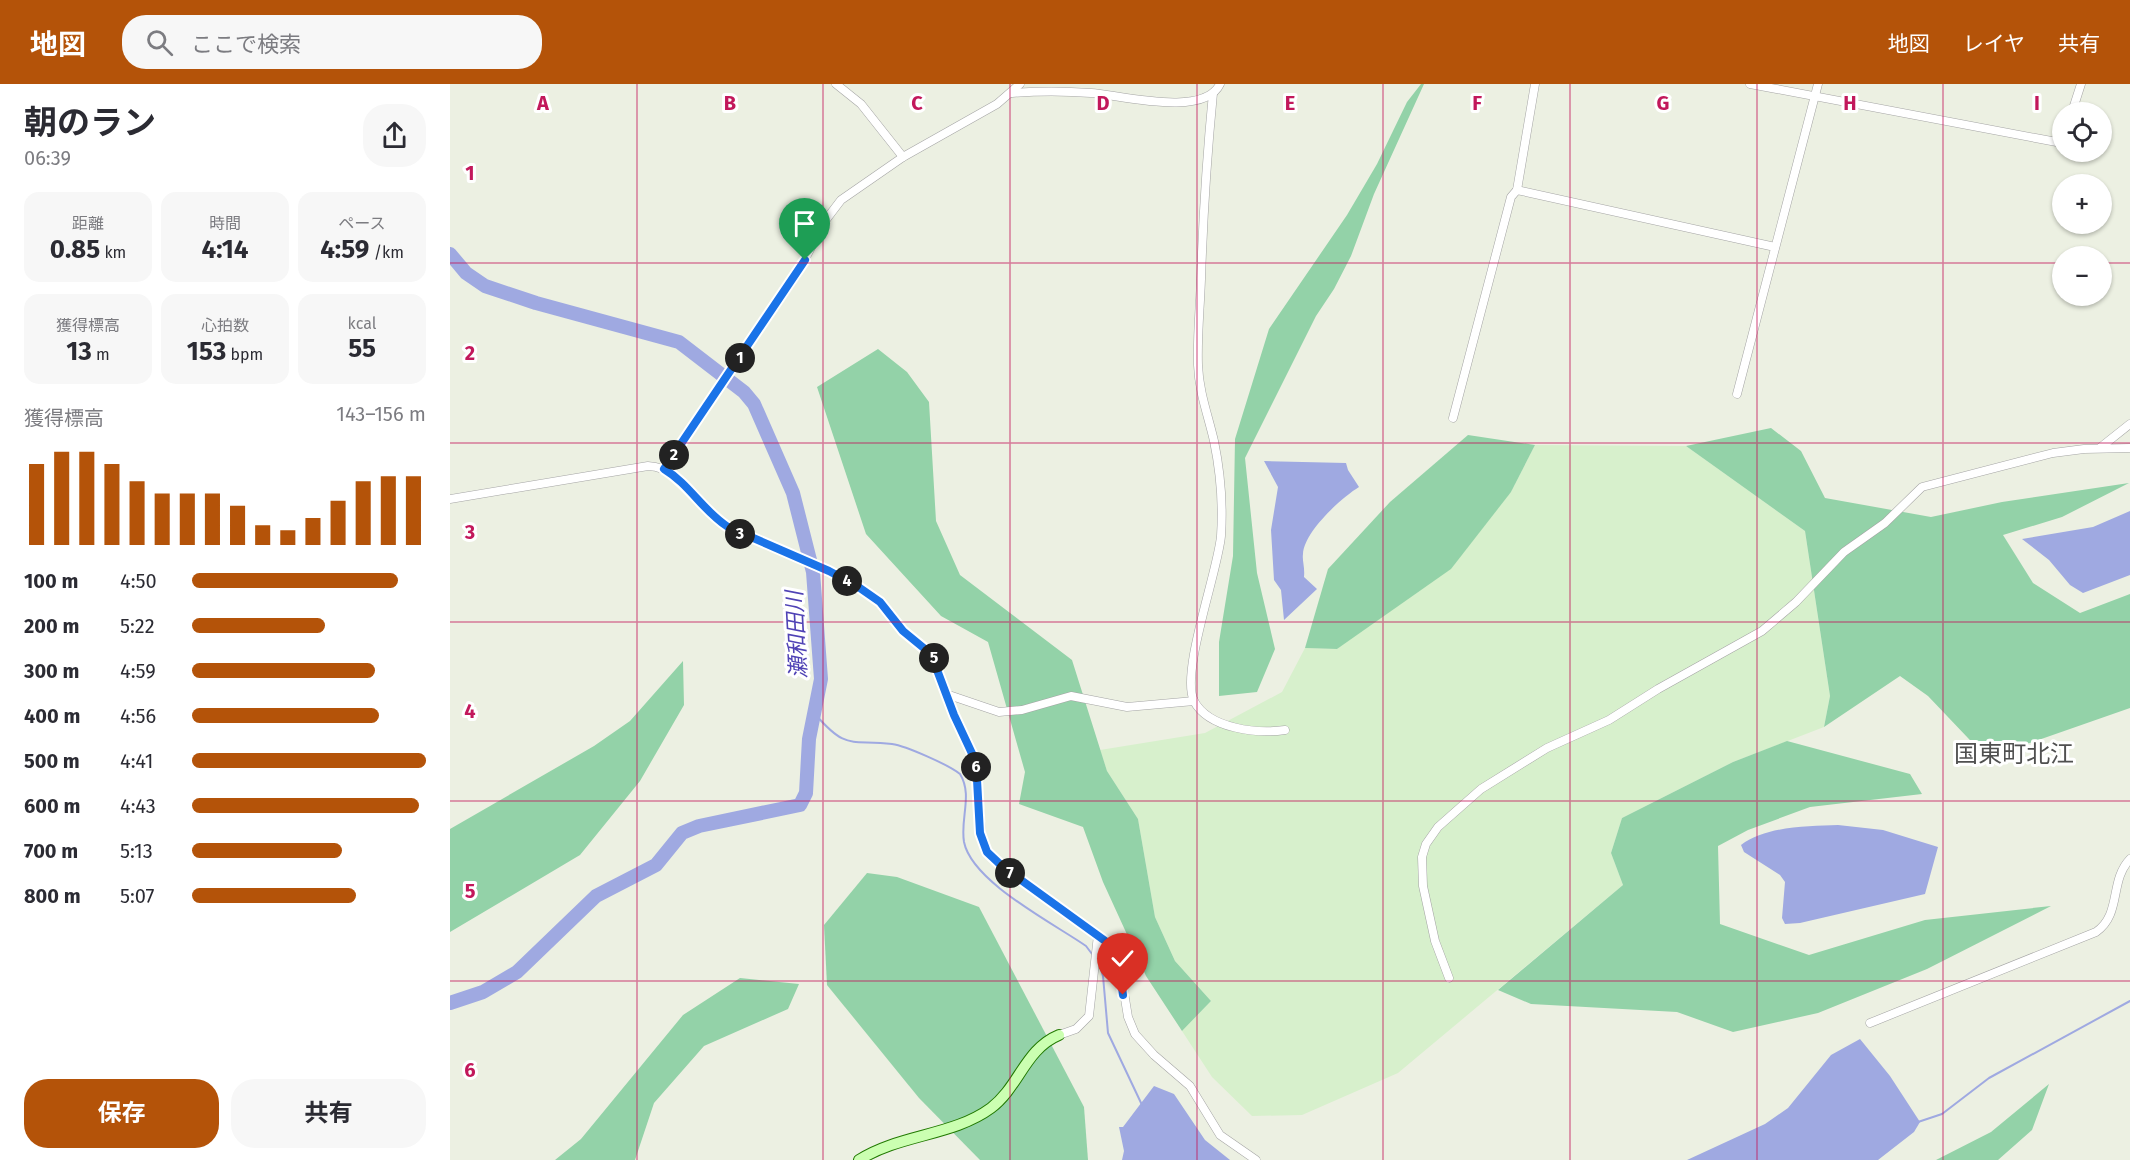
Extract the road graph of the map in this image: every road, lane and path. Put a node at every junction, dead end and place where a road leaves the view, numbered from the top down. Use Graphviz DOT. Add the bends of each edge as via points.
graph roads {
  1 [pos="836,84"];
  2 [pos="1020,84"];
  3 [pos="1220,84"];
  4 [pos="1535,84"];
  5 [pos="1750,84"];
  6 [pos="1818,84"];
  7 [pos="2081,84"];
  8 [pos="1012,93"];
  9 [pos="1213,93"];
  10 [pos="1814,98"];
  11 [pos="2075,102"];
  12 [pos="2052,141"];
  13 [pos="903,157"];
  14 [pos="1517,190"];
  15 [pos="1775,247"];
  16 [pos="1737,394"];
  17 [pos="1453,418"];
  18 [pos="2130,424"];
  19 [pos="2100,448"];
  20 [pos="2130,448"];
  21 [pos="664,469"];
  22 [pos="450,499"];
  23 [pos="946,694"];
  24 [pos="1194,700"];
  25 [pos="1285,730"];
  26 [pos="2130,859"];
  27 [pos="1098,935"];
  28 [pos="1449,978"];
  29 [pos="1870,1023"];
  30 [pos="1059,1035"];
  31 [pos="860,1160"];
  32 [pos="1256,1160"];
  1 -- 13 [label="street" via="861,104"];
  2 -- 8 [label="street"];
  3 -- 9 [label="street"];
  4 -- 14 [label="street"];
  5 -- 10 [label="street"];
  6 -- 10 [label="street"];
  7 -- 11 [label="street"];
  8 -- 9 [label="street" via="1087,93 1150,102 1198,99"];
  8 -- 13 [label="street"];
  9 -- 24 [label="street" via="1198,363 1199,386 1216,456 1221,534 1194,666"];
  10 -- 12 [label="street"];
  10 -- 15 [label="street"];
  13 -- 21 [label="street" via="852,190 835,206 797,274"];
  14 -- 15 [label="street"];
  14 -- 17 [label="street" via="1510,197"];
  15 -- 16 [label="street"];
  18 -- 19 [label="street"];
  19 -- 20 [label="street"];
  19 -- 28 [label="street" via="2053,453 1922,484 1885,523 1839,556 1769,626 1609,720 1547,748 1501,775 1438,827 1424,849 1422,874 1435,941"];
  21 -- 22 [label="street" via="648,466"];
  21 -- 23 [label="street" via="674,474 728,527 829,571 874,598 934,658"];
  23 -- 24 [label="street" via="999,712 1022,710 1071,696 1127,706"];
  23 -- 27 [label="street" via="976,762 980,833 987,852"];
  24 -- 25 [label="street" via="1228,725 1260,732"];
  26 -- 29 [label="street" via="2120,873 2113,912 2096,932"];
  27 -- 30 [label="street" via="1089,1016 1081,1027"];
  27 -- 32 [label="street" via="1115,952 1128,1017 1139,1041 1191,1086 1220,1135"];
  30 -- 31 [label="street" via="1038,1048 1009,1091 985,1112"];
}
